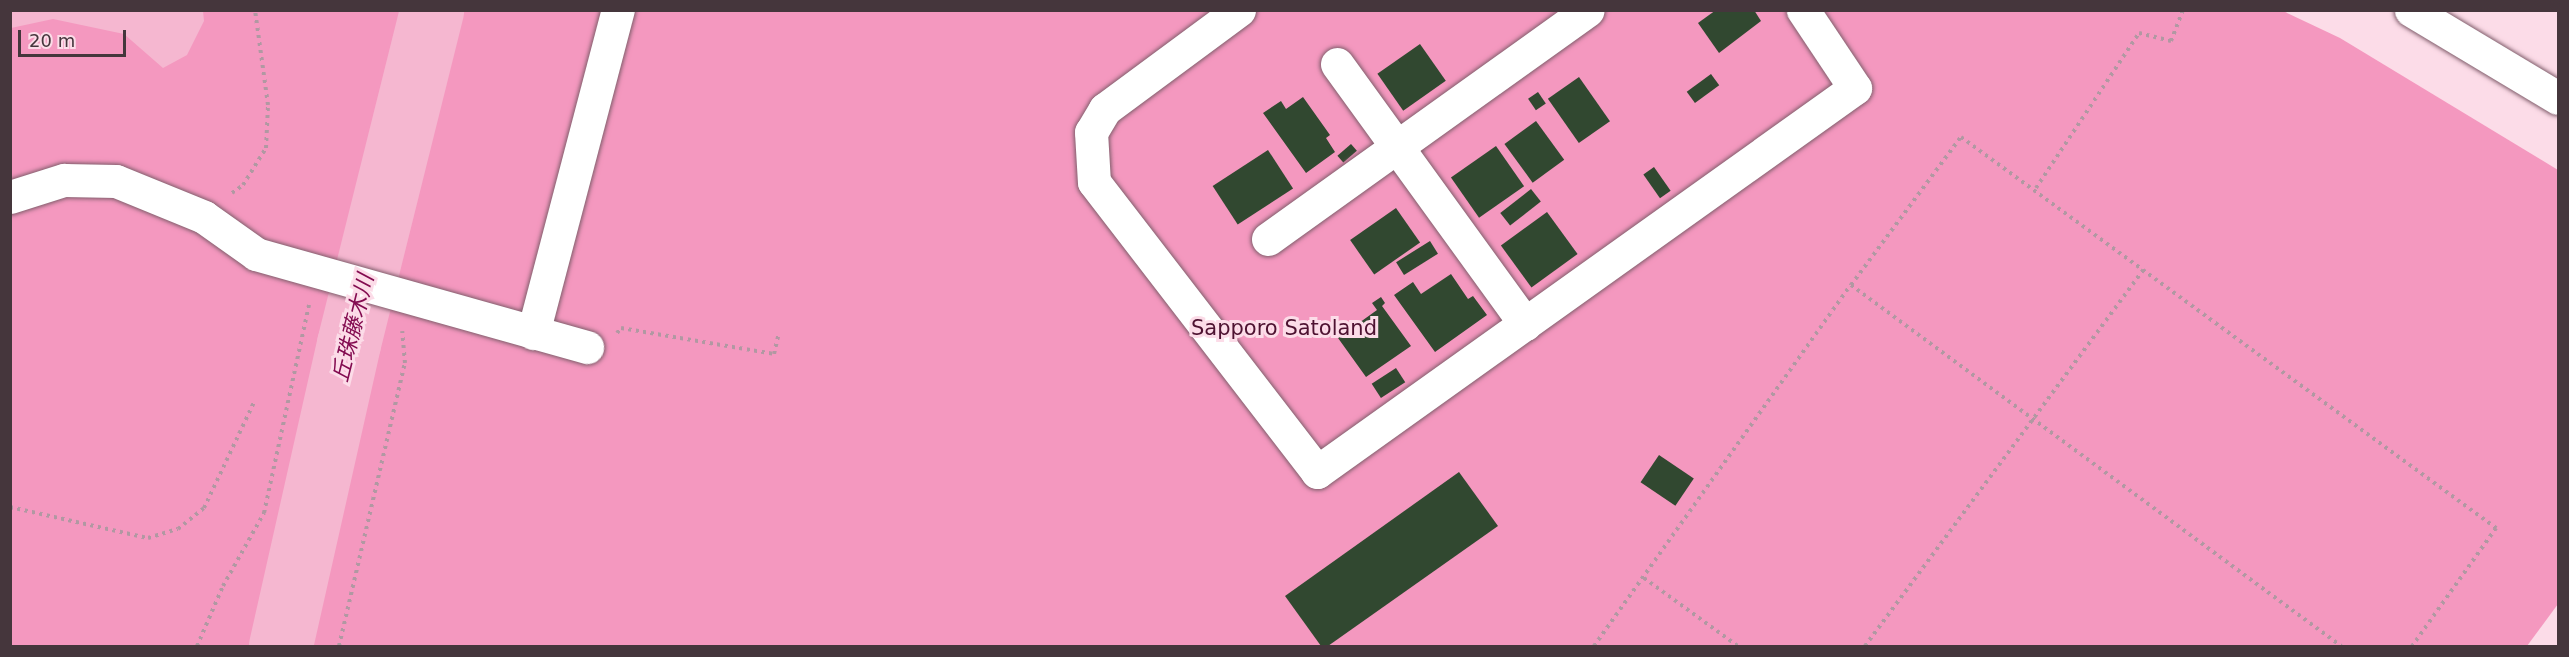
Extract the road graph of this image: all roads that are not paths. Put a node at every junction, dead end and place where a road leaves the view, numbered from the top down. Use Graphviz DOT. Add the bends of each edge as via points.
graph roads {
  1 [pos="618,10"];
  2 [pos="1239,10"];
  3 [pos="1588,10"];
  4 [pos="1803,10"];
  5 [pos="2411,10"];
  6 [pos="1337,64"];
  7 [pos="2559,98"];
  8 [pos="1397,148"];
  9 [pos="10,197"];
  10 [pos="1268,239"];
  11 [pos="1525,324"];
  12 [pos="533,333"];
  13 [pos="587,347"];
  1 -- 12 [label="street"];
  2 -- 11 [label="street" via="1106,109 1091,132 1094,182 1317,472"];
  3 -- 8 [label="street"];
  4 -- 11 [label="street" via="1855,88"];
  5 -- 7 [label="street"];
  6 -- 8 [label="street"];
  8 -- 10 [label="street"];
  8 -- 11 [label="street"];
  9 -- 12 [label="street" via="64,180 116,181 204,217 256,254"];
  12 -- 13 [label="street"];
}
